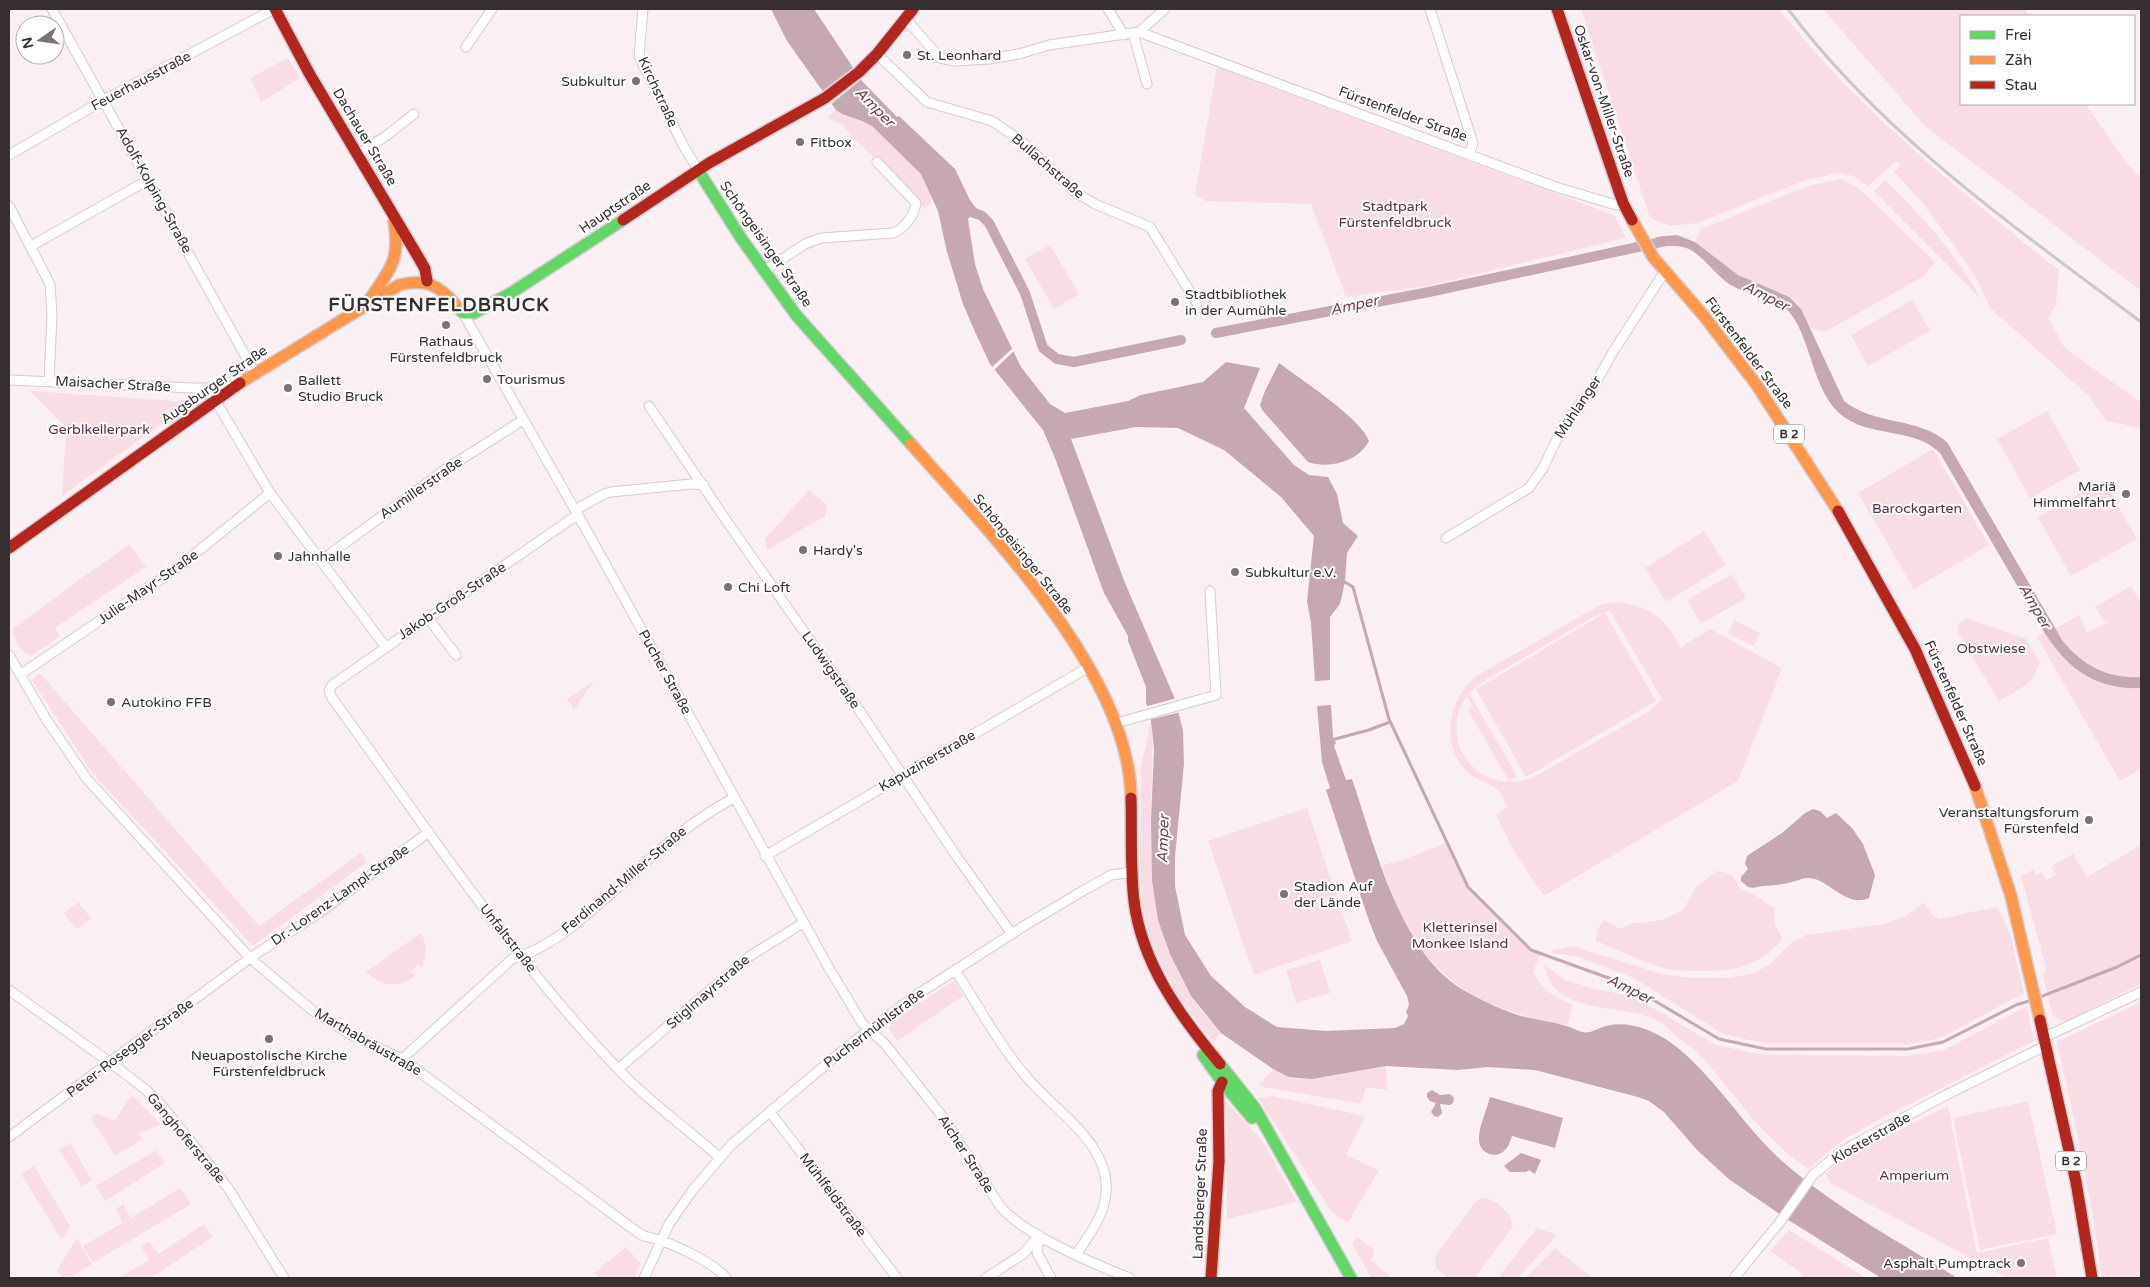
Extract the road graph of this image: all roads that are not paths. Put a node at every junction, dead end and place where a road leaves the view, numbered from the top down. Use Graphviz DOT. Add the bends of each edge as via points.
graph roads {
  1 [pos="52,9"];
  2 [pos="275,9"];
  3 [pos="492,9"];
  4 [pos="643,9"];
  5 [pos="1108,9"];
  6 [pos="1165,9"];
  7 [pos="1430,9"];
  8 [pos="1557,9"];
  9 [pos="910,14"];
  10 [pos="1136,33"];
  11 [pos="1124,35"];
  12 [pos="466,47"];
  13 [pos="877,54"];
  14 [pos="1147,84"];
  15 [pos="104,100"];
  16 [pos="414,114"];
  17 [pos="358,154"];
  18 [pos="9,155"];
  19 [pos="1469,155"];
  20 [pos="877,162"];
  21 [pos="698,170"];
  22 [pos="148,180"];
  23 [pos="1623,203"];
  24 [pos="9,206"];
  25 [pos="392,209"];
  26 [pos="31,246"];
  27 [pos="764,271"];
  28 [pos="1665,271"];
  29 [pos="427,281"];
  30 [pos="1197,303"];
  31 [pos="367,304"];
  32 [pos="463,313"];
  33 [pos="251,375"];
  34 [pos="9,380"];
  35 [pos="49,380"];
  36 [pos="208,388"];
  37 [pos="215,400"];
  38 [pos="649,406"];
  39 [pos="523,420"];
  40 [pos="704,486"];
  41 [pos="270,493"];
  42 [pos="576,513"];
  43 [pos="1446,538"];
  44 [pos="9,548"];
  45 [pos="322,560"];
  46 [pos="1210,591"];
  47 [pos="428,618"];
  48 [pos="385,646"];
  49 [pos="9,654"];
  50 [pos="456,655"];
  51 [pos="1089,667"];
  52 [pos="21,674"];
  53 [pos="329,691"];
  54 [pos="1117,723"];
  55 [pos="902,776"];
  56 [pos="734,798"];
  57 [pos="429,832"];
  58 [pos="765,856"];
  59 [pos="1132,872"];
  60 [pos="804,923"];
  61 [pos="1012,934"];
  62 [pos="522,956"];
  63 [pos="250,958"];
  64 [pos="955,970"];
  65 [pos="9,990"];
  66 [pos="2141,992"];
  67 [pos="1185,1022"];
  68 [pos="870,1029"];
  69 [pos="2046,1041"];
  70 [pos="402,1059"];
  71 [pos="109,1062"];
  72 [pos="618,1069"];
  73 [pos="1222,1082"];
  74 [pos="770,1112"];
  75 [pos="9,1137"];
  76 [pos="1274,1143"];
  77 [pos="719,1157"];
  78 [pos="1039,1236"];
  79 [pos="661,1240"];
  80 [pos="1077,1254"];
  81 [pos="284,1278"];
  82 [pos="644,1278"];
  83 [pos="726,1278"];
  84 [pos="897,1278"];
  85 [pos="986,1278"];
  86 [pos="1051,1278"];
  87 [pos="1130,1278"];
  88 [pos="1211,1278"];
  89 [pos="1351,1278"];
  90 [pos="1734,1278"];
  91 [pos="2092,1278"];
  1 -- 15 [label="street, Adolf-Kolping-Straße"];
  2 -- 15 [label="street, Feuerhausstraße"];
  2 -- 17 [label="street, Dachauer Straße"];
  3 -- 12 [label="street"];
  4 -- 21 [label="street, Kirchstraße" via="639,56"];
  5 -- 11 [label="street"];
  6 -- 10 [label="street"];
  7 -- 19 [label="street" via="1473,144"];
  8 -- 23 [label="street, Oskar-von-Miller-Straße / B 2"];
  9 -- 11 [label="street" via="940,58 954,62 989,59 1049,45"];
  9 -- 13 [label="street, Hauptstraße"];
  10 -- 11 [label="street"];
  10 -- 14 [label="street"];
  10 -- 19 [label="street, Fürstenfelder Straße"];
  13 -- 21 [label="street, Hauptstraße" via="825,98"];
  13 -- 30 [label="street, Bullachstraße" via="927,102 992,121 1020,140 1075,192 1150,227"];
  15 -- 18 [label="street, Feuerhausstraße"];
  15 -- 22 [label="street, Adolf-Kolping-Straße"];
  16 -- 17 [label="street"];
  17 -- 25 [label="street, Dachauer Straße"];
  19 -- 23 [label="street, Fürstenfelder Straße" via="1556,187 1616,205"];
  20 -- 27 [label="street" via="916,203 915,212 901,230 821,238 805,244"];
  21 -- 27 [label="street, Schöngeisinger Straße"];
  21 -- 32 [label="street, Hauptstraße" via="511,293 474,313"];
  22 -- 26 [label="street"];
  22 -- 33 [label="street, Adolf-Kolping-Straße"];
  23 -- 28 [label="street, Fürstenfelder Straße / B 2" via="1642,239"];
  24 -- 26 [label="street"];
  25 -- 29 [label="street, Dachauer Straße" via="425,269"];
  25 -- 31 [label="street, Augsburger Straße" via="398,241 396,259"];
  26 -- 35 [label="street" via="50,284"];
  27 -- 51 [label="street, Schöngeisinger Straße" via="818,341 1001,547 1070,636"];
  28 -- 43 [label="street, Mühlanger" via="1591,391 1561,429 1530,488"];
  28 -- 69 [label="street, Fürstenfelder Straße / B 2" via="1704,316 1761,392 1832,502 1908,634 1975,784 2011,896"];
  29 -- 31 [label="street, Augsburger Straße" via="399,285"];
  29 -- 32 [label="street" via="442,290"];
  31 -- 33 [label="street, Augsburger Straße"];
  32 -- 39 [label="street, Pucher Straße"];
  33 -- 36 [label="street, Maisacher Straße"];
  33 -- 37 [label="street, Augsburger Straße"];
  34 -- 35 [label="street, Maisacher Straße"];
  35 -- 36 [label="street, Maisacher Straße"];
  36 -- 37 [label="street"];
  37 -- 41 [label="street"];
  37 -- 44 [label="street, Augsburger Straße"];
  38 -- 40 [label="street, Ludwigstraße"];
  39 -- 42 [label="street, Pucher Straße"];
  39 -- 45 [label="street, Aumillerstraße" via="446,470"];
  40 -- 42 [label="street, Jakob-Groß-Straße" via="691,484 611,492"];
  40 -- 55 [label="street, Ludwigstraße"];
  41 -- 45 [label="street"];
  41 -- 52 [label="street, Julie-Mayr-Straße" via="176,568"];
  42 -- 47 [label="street, Jakob-Groß-Straße"];
  42 -- 56 [label="street, Pucher Straße"];
  45 -- 48 [label="street"];
  46 -- 54 [label="street" via="1216,695"];
  47 -- 48 [label="street, Jakob-Groß-Straße"];
  47 -- 50 [label="street"];
  48 -- 53 [label="street, Jakob-Groß-Straße" via="332,685"];
  49 -- 52 [label="street, Marthabräustraße"];
  51 -- 54 [label="street, Schöngeisinger Straße"];
  51 -- 55 [label="street, Kapuzinerstraße"];
  52 -- 63 [label="street, Marthabräustraße" via="46,719 87,779"];
  53 -- 57 [label="street, Unfaltstraße"];
  54 -- 59 [label="street, Schöngeisinger Straße" via="1130,775"];
  55 -- 58 [label="street, Kapuzinerstraße"];
  55 -- 61 [label="street, Ludwigstraße"];
  56 -- 58 [label="street, Pucher Straße"];
  56 -- 62 [label="street, Ferdinand-Miller-Straße" via="696,820 579,920"];
  57 -- 62 [label="street, Unfaltstraße"];
  57 -- 63 [label="street, Dr.-Lorenz-Lampl-Straße" via="319,913"];
  58 -- 60 [label="street, Pucher Straße"];
  59 -- 61 [label="street, Puchermühlstraße" via="1111,875"];
  59 -- 67 [label="street, Schöngeisinger Straße" via="1134,901 1143,940 1161,982"];
  60 -- 68 [label="street, Pucher Straße" via="858,1017"];
  60 -- 72 [label="street, Stiglmayrstraße" via="755,952"];
  61 -- 64 [label="street, Puchermühlstraße"];
  62 -- 70 [label="street, Ferdinand-Miller-Straße" via="512,959"];
  62 -- 72 [label="street, Unfaltstraße"];
  63 -- 70 [label="street, Marthabräustraße" via="324,1018"];
  63 -- 71 [label="street, Peter-Rosegger-Straße"];
  64 -- 68 [label="street, Puchermühlstraße"];
  64 -- 80 [label="street" via="1025,1076 1098,1154 1105,1171 1106,1198 1100,1217"];
  65 -- 71 [label="street, Ganghoferstraße"];
  66 -- 69 [label="street, Klosterstraße"];
  67 -- 73 [label="street, Schöngeisinger Straße"];
  67 -- 76 [label="street, Schöngeisinger Straße" via="1255,1108"];
  68 -- 74 [label="street, Puchermühlstraße"];
  68 -- 78 [label="street, Aicher Straße" via="926,1095 1002,1210"];
  69 -- 90 [label="street, Klosterstraße" via="1852,1145 1816,1172"];
  69 -- 91 [label="street, Fürstenfelder Straße / B 2" via="2076,1182"];
  70 -- 79 [label="street, Marthabräustraße" via="640,1234"];
  71 -- 75 [label="street, Peter-Rosegger-Straße"];
  71 -- 81 [label="street, Ganghoferstraße" via="146,1090 202,1153 228,1188"];
  72 -- 77 [label="street, Unfaltstraße"];
  73 -- 76 [label="street, Schöngeisinger Straße"];
  73 -- 88 [label="street, Landsberger Straße" via="1218,1091 1220,1161"];
  74 -- 77 [label="street, Puchermühlstraße"];
  74 -- 84 [label="street, Mühlfeldstraße"];
  76 -- 89 [label="street, Schöngeisinger Straße"];
  77 -- 79 [label="street, Puchermühlstraße" via="678,1209"];
  78 -- 80 [label="street, Aicher Straße"];
  78 -- 85 [label="street" via="1023,1254"];
  78 -- 86 [label="street" via="1037,1253"];
  79 -- 82 [label="street, Puchermühlstraße"];
  79 -- 83 [label="street, Marthabräustraße" via="708,1264"];
  80 -- 87 [label="street, Aicher Straße"];
}
